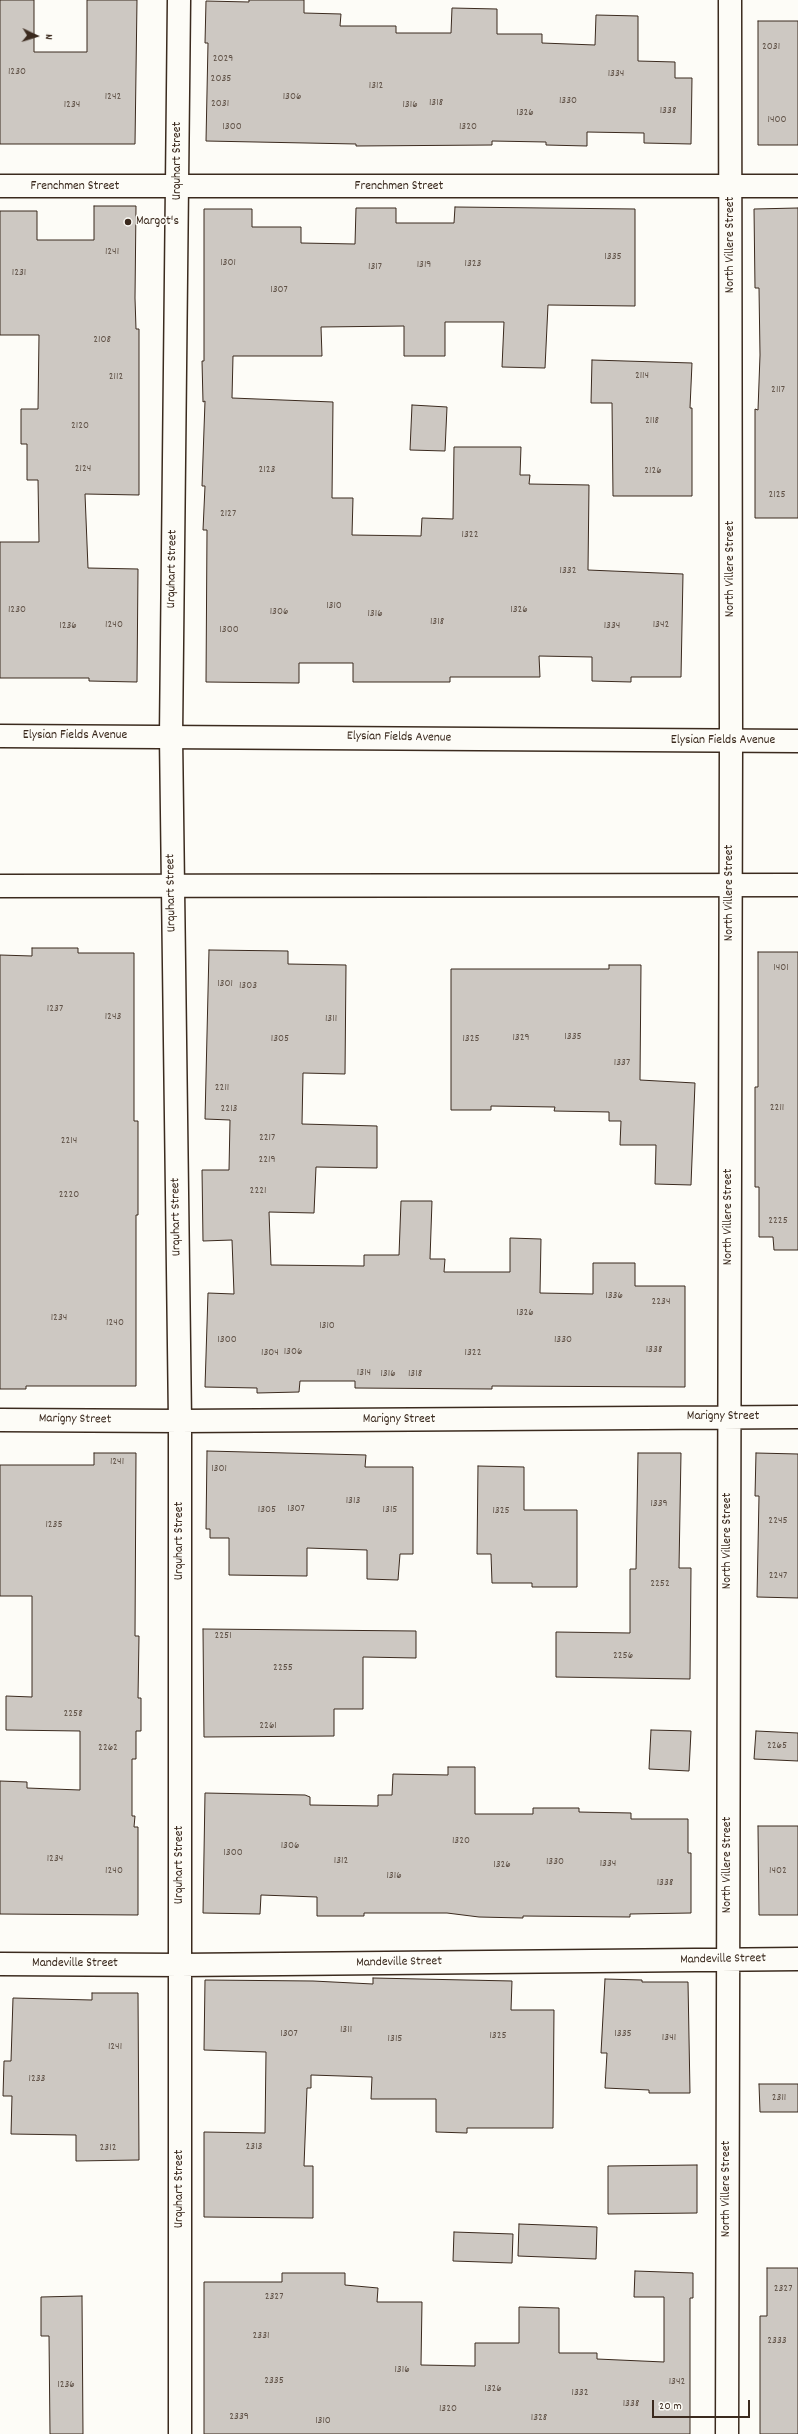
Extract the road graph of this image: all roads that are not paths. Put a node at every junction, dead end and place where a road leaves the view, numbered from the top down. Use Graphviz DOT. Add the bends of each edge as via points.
graph roads {
  1 [pos="179,0"];
  2 [pos="730,0"];
  3 [pos="0,186"];
  4 [pos="731,186"];
  5 [pos="798,186"];
  6 [pos="178,187"];
  7 [pos="0,736"];
  8 [pos="171,736"];
  9 [pos="798,740"];
  10 [pos="731,741"];
  11 [pos="730,885"];
  12 [pos="798,885"];
  13 [pos="0,886"];
  14 [pos="172,886"];
  15 [pos="728,1417"];
  16 [pos="798,1417"];
  17 [pos="0,1420"];
  18 [pos="180,1422"];
  19 [pos="798,1959"];
  20 [pos="728,1960"];
  21 [pos="0,1964"];
  22 [pos="180,1965"];
  23 [pos="180,2434"];
  24 [pos="727,2434"];
  1 -- 6 [label="street, Urquhart Street"];
  2 -- 4 [label="street, North Villere Street"];
  3 -- 6 [label="street, Frenchmen Street"];
  4 -- 5 [label="street, Frenchmen Street"];
  4 -- 6 [label="street, Frenchmen Street"];
  4 -- 10 [label="street, North Villere Street"];
  6 -- 8 [label="street, Urquhart Street"];
  7 -- 8 [label="street, Elysian Fields Avenue"];
  8 -- 10 [label="street, Elysian Fields Avenue"];
  8 -- 14 [label="street, Urquhart Street"];
  9 -- 10 [label="street, Elysian Fields Avenue"];
  10 -- 11 [label="street, North Villere Street"];
  11 -- 12 [label="street"];
  11 -- 14 [label="street"];
  11 -- 15 [label="street, North Villere Street"];
  13 -- 14 [label="street"];
  14 -- 18 [label="street, Urquhart Street"];
  15 -- 16 [label="street, Marigny Street"];
  15 -- 18 [label="street, Marigny Street"];
  15 -- 20 [label="street, North Villere Street"];
  17 -- 18 [label="street, Marigny Street"];
  18 -- 22 [label="street, Urquhart Street"];
  19 -- 20 [label="street, Mandeville Street"];
  20 -- 22 [label="street, Mandeville Street"];
  20 -- 24 [label="street, North Villere Street"];
  21 -- 22 [label="street, Mandeville Street"];
  22 -- 23 [label="street, Urquhart Street"];
}
